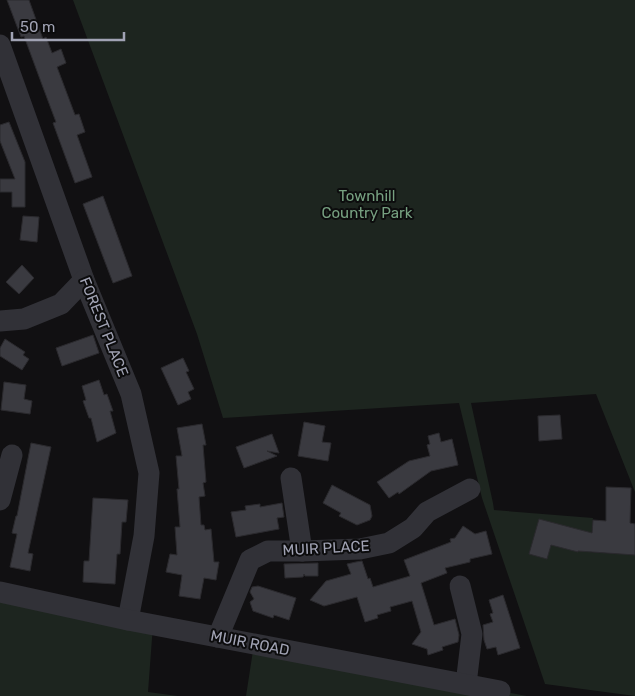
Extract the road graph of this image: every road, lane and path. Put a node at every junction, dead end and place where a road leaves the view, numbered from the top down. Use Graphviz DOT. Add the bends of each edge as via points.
graph roads {
  1 [pos="0,44"];
  2 [pos="84,280"];
  3 [pos="0,321"];
  4 [pos="12,455"];
  5 [pos="291,478"];
  6 [pos="470,489"];
  7 [pos="0,500"];
  8 [pos="302,551"];
  9 [pos="460,586"];
  10 [pos="0,592"];
  11 [pos="128,620"];
  12 [pos="218,637"];
  13 [pos="466,684"];
  14 [pos="500,691"];
  1 -- 2 [label="street, FOREST PLACE"];
  2 -- 3 [label="street" via="61,304 24,319"];
  2 -- 11 [label="street, FOREST PLACE" via="132,394 149,473 144,536"];
  4 -- 7 [label="street"];
  5 -- 8 [label="street"];
  6 -- 8 [label="street, MUIR PLACE" via="427,512 413,528 389,543 360,549"];
  8 -- 12 [label="street, MUIR PLACE" via="268,550 250,560"];
  9 -- 13 [label="street" via="472,634"];
  10 -- 11 [label="street, MUIR ROAD"];
  11 -- 12 [label="street, MUIR ROAD"];
  12 -- 13 [label="street, MUIR ROAD"];
  13 -- 14 [label="street, MUIR ROAD"];
}
